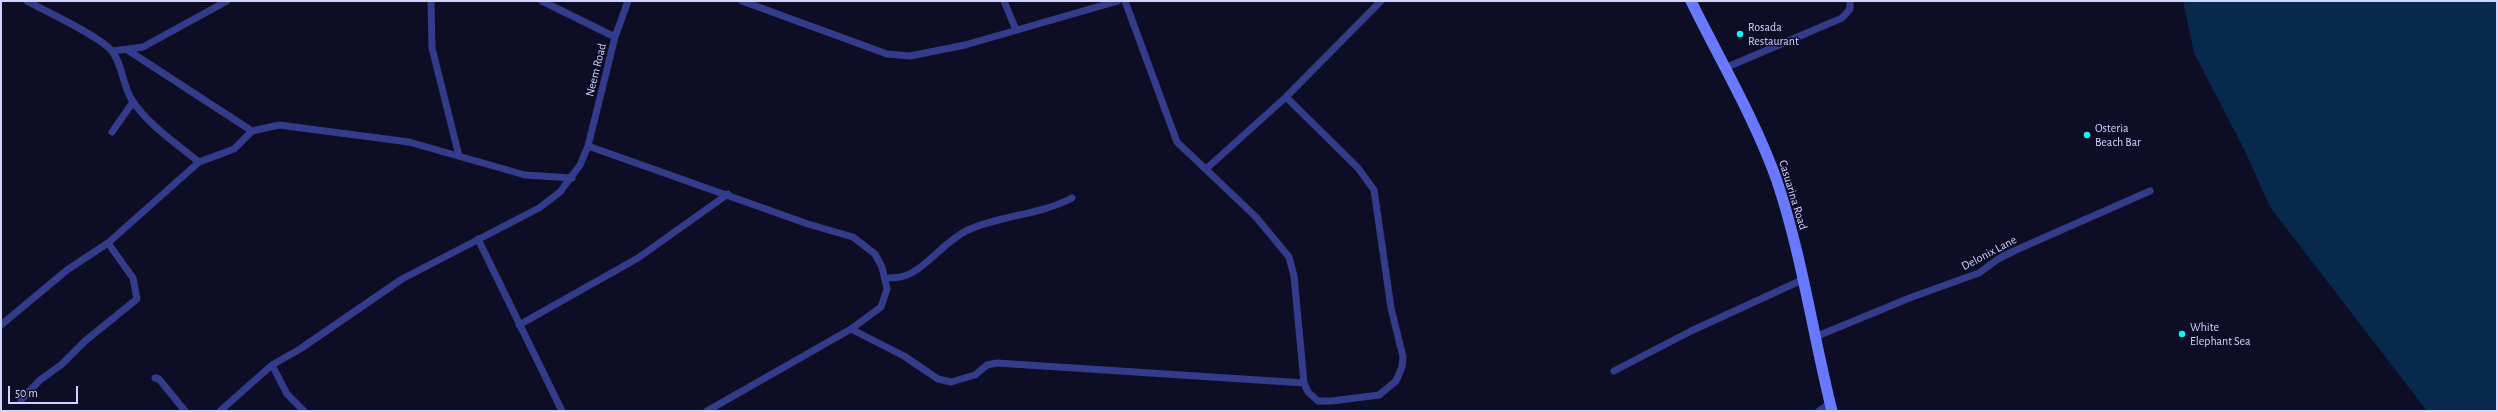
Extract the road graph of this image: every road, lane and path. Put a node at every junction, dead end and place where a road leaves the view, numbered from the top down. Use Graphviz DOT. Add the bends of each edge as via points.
graph roads {
  1 [pos="27,1"];
  2 [pos="227,1"];
  3 [pos="431,1"];
  4 [pos="542,1"];
  5 [pos="628,1"];
  6 [pos="742,1"];
  7 [pos="1004,1"];
  8 [pos="1118,1"];
  9 [pos="1125,1"];
  10 [pos="1381,1"];
  11 [pos="1691,1"];
  12 [pos="1850,1"];
  13 [pos="1016,30"];
  14 [pos="615,37"];
  15 [pos="112,51"];
  16 [pos="129,51"];
  17 [pos="1725,68"];
  18 [pos="1286,98"];
  19 [pos="133,102"];
  20 [pos="112,132"];
  21 [pos="252,132"];
  22 [pos="588,146"];
  23 [pos="459,156"];
  24 [pos="199,162"];
  25 [pos="1206,169"];
  26 [pos="572,178"];
  27 [pos="2150,191"];
  28 [pos="728,194"];
  29 [pos="1072,198"];
  30 [pos="478,239"];
  31 [pos="108,243"];
  32 [pos="885,278"];
  33 [pos="1802,280"];
  34 [pos="519,325"];
  35 [pos="1,326"];
  36 [pos="851,329"];
  37 [pos="1815,337"];
  38 [pos="272,365"];
  39 [pos="1614,371"];
  40 [pos="155,378"];
  41 [pos="1304,383"];
  42 [pos="21,400"];
  43 [pos="1831,407"];
  44 [pos="186,411"];
  45 [pos="220,411"];
  46 [pos="304,411"];
  47 [pos="562,411"];
  48 [pos="707,411"];
  49 [pos="1819,411"];
  1 -- 15 [label="street" via="96,39"];
  2 -- 16 [label="street" via="143,48"];
  3 -- 23 [label="street" via="432,48"];
  4 -- 14 [label="street"];
  5 -- 14 [label="street, Neem Road"];
  6 -- 13 [label="street" via="887,54 925,54"];
  7 -- 13 [label="street"];
  8 -- 13 [label="street"];
  9 -- 25 [label="street" via="1174,138"];
  10 -- 18 [label="street"];
  11 -- 17 [label="street, Casuarina Road"];
  12 -- 17 [label="street" via="1850,9 1842,18"];
  14 -- 22 [label="street, Neem Road"];
  15 -- 16 [label="street"];
  15 -- 19 [label="street"];
  16 -- 21 [label="street"];
  17 -- 33 [label="street, Casuarina Road" via="1774,174 1785,206"];
  18 -- 25 [label="street"];
  18 -- 41 [label="street" via="1358,168 1374,190 1391,308 1403,357 1396,381 1379,395 1318,401 1308,392"];
  19 -- 20 [label="street"];
  19 -- 24 [label="street" via="152,123"];
  21 -- 23 [label="street" via="279,125 353,133 409,142"];
  21 -- 24 [label="street" via="234,149"];
  22 -- 26 [label="street, Neem Road"];
  22 -- 28 [label="street"];
  23 -- 26 [label="street" via="525,175"];
  24 -- 31 [label="street"];
  25 -- 41 [label="street" via="1256,217 1289,257 1294,276"];
  26 -- 30 [label="street, Neem Road" via="550,201"];
  27 -- 37 [label="street, Delonix Lane" via="2010,253 1979,273"];
  28 -- 32 [label="street" via="808,224 853,237 874,254"];
  28 -- 34 [label="street" via="638,258"];
  29 -- 32 [label="street" via="1052,207 1011,216 968,230 945,244 904,276"];
  30 -- 34 [label="street"];
  30 -- 38 [label="street, Neem Road" via="402,279 300,349"];
  31 -- 35 [label="street" via="67,270"];
  31 -- 42 [label="street" via="133,278 136,299 85,341 61,365 40,380"];
  32 -- 36 [label="street" via="887,290 881,307"];
  33 -- 37 [label="street, Casuarina Road"];
  33 -- 39 [label="street" via="1691,331"];
  34 -- 47 [label="street"];
  36 -- 41 [label="street" via="904,356 938,379 951,382 974,375 987,365 997,363"];
  36 -- 48 [label="street"];
  37 -- 43 [label="street, Casuarina Road"];
  38 -- 45 [label="street, Neem Road"];
  38 -- 46 [label="street" via="287,394"];
  40 -- 44 [label="street" via="159,379"];
  43 -- 49 [label="street"];
}
